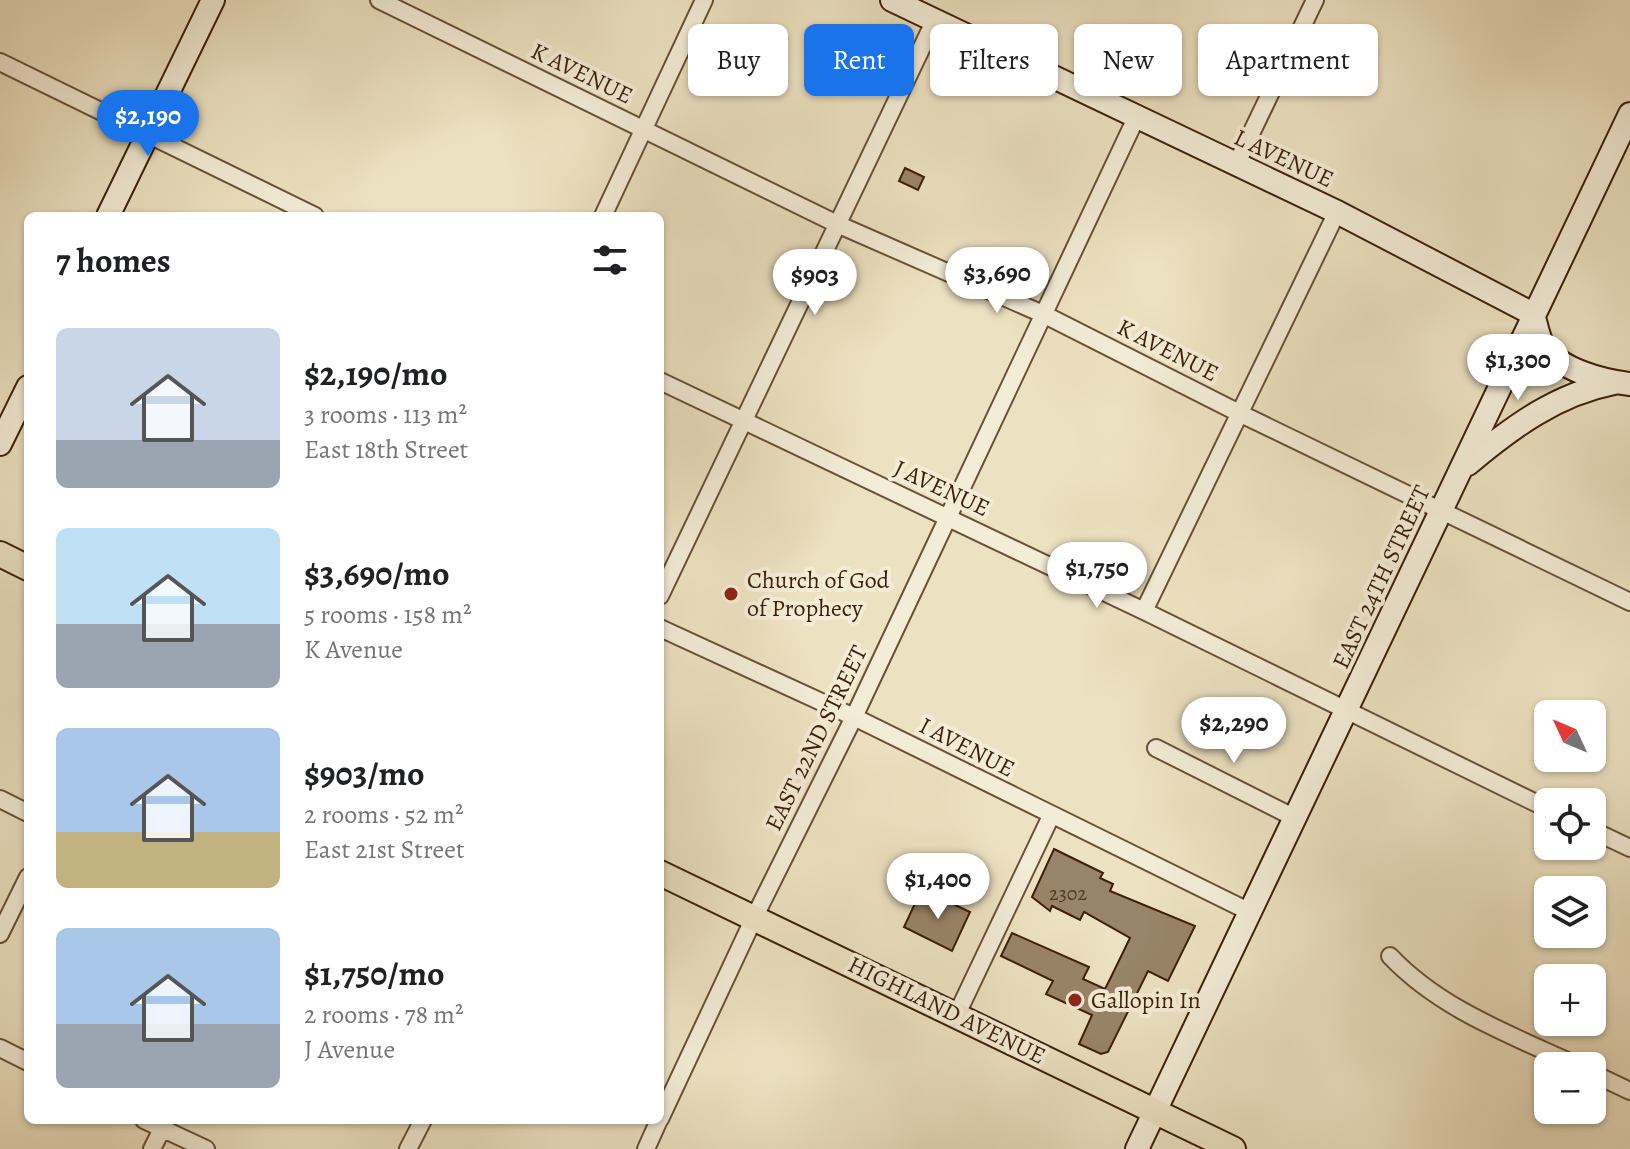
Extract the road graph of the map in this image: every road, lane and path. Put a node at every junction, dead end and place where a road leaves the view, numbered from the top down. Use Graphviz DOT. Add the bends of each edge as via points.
graph roads {
  1 [pos="213,0"];
  2 [pos="379,0"];
  3 [pos="704,0"];
  4 [pos="892,0"];
  5 [pos="1315,0"];
  6 [pos="934,22"];
  7 [pos="0,62"];
  8 [pos="1630,114"];
  9 [pos="1136,118"];
  10 [pos="643,130"];
  11 [pos="147,135"];
  12 [pos="1236,165"];
  13 [pos="110,212"];
  14 [pos="307,212"];
  15 [pos="605,212"];
  16 [pos="1337,212"];
  17 [pos="837,224"];
  18 [pos="1533,314"];
  19 [pos="1045,315"];
  20 [pos="664,383"];
  21 [pos="1624,383"];
  22 [pos="24,395"];
  23 [pos="1239,413"];
  24 [pos="743,421"];
  25 [pos="0,444"];
  26 [pos="1461,469"];
  27 [pos="1442,510"];
  28 [pos="947,516"];
  29 [pos="0,554"];
  30 [pos="24,566"];
  31 [pos="664,588"];
  32 [pos="1630,602"];
  33 [pos="1144,611"];
  34 [pos="664,630"];
  35 [pos="1345,712"];
  36 [pos="854,717"];
  37 [pos="1156,748"];
  38 [pos="0,799"];
  39 [pos="1534,802"];
  40 [pos="24,811"];
  41 [pos="1051,816"];
  42 [pos="1295,818"];
  43 [pos="1606,837"];
  44 [pos="1630,848"];
  45 [pos="664,875"];
  46 [pos="24,885"];
  47 [pos="1250,912"];
  48 [pos="754,918"];
  49 [pos="0,934"];
  50 [pos="1390,956"];
  51 [pos="957,1014"];
  52 [pos="0,1048"];
  53 [pos="1549,1052"];
  54 [pos="24,1060"];
  55 [pos="1606,1080"];
  56 [pos="1630,1091"];
  57 [pos="664,1109"];
  58 [pos="1155,1111"];
  59 [pos="152,1124"];
  60 [pos="421,1124"];
  61 [pos="657,1124"];
  62 [pos="162,1129"];
  63 [pos="152,1149"];
  64 [pos="206,1149"];
  65 [pos="408,1149"];
  66 [pos="646,1149"];
  67 [pos="1137,1149"];
  68 [pos="1233,1149"];
  1 -- 11 [label="street"];
  2 -- 10 [label="street, K AVENUE"];
  3 -- 10 [label="street"];
  4 -- 6 [label="street, L AVENUE"];
  5 -- 12 [label="street"];
  6 -- 9 [label="street, L AVENUE"];
  6 -- 17 [label="street"];
  7 -- 11 [label="street"];
  8 -- 18 [label="street, EAST 24TH STREET"];
  9 -- 12 [label="street, L AVENUE"];
  9 -- 19 [label="street, EAST 22ND STREET"];
  10 -- 15 [label="street"];
  10 -- 17 [label="street, K AVENUE"];
  11 -- 13 [label="street"];
  11 -- 14 [label="street"];
  12 -- 16 [label="street, L AVENUE"];
  16 -- 18 [label="street, L AVENUE"];
  16 -- 23 [label="street"];
  17 -- 19 [label="street, K AVENUE"];
  17 -- 24 [label="street"];
  18 -- 21 [label="street" via="1543,345 1560,360 1587,374"];
  18 -- 26 [label="street, EAST 24TH STREET"];
  19 -- 23 [label="street, K AVENUE"];
  19 -- 28 [label="street, EAST 22ND STREET"];
  20 -- 24 [label="street, J AVENUE"];
  21 -- 26 [label="street" via="1592,387 1520,422"];
  22 -- 25 [label="street"];
  23 -- 27 [label="street, K AVENUE"];
  23 -- 33 [label="street"];
  24 -- 28 [label="street, J AVENUE"];
  24 -- 31 [label="street"];
  26 -- 27 [label="street, EAST 24TH STREET"];
  27 -- 32 [label="street, K AVENUE"];
  27 -- 35 [label="street, EAST 24TH STREET"];
  28 -- 33 [label="street, J AVENUE"];
  28 -- 36 [label="street, EAST 22ND STREET"];
  29 -- 30 [label="main road"];
  33 -- 35 [label="street, J AVENUE"];
  34 -- 36 [label="street, I AVENUE"];
  35 -- 39 [label="street, J AVENUE"];
  35 -- 42 [label="street, EAST 24TH STREET"];
  36 -- 41 [label="street, I AVENUE"];
  36 -- 48 [label="street, EAST 22ND STREET"];
  37 -- 42 [label="street"];
  38 -- 40 [label="street"];
  41 -- 47 [label="street, I AVENUE"];
  41 -- 51 [label="street"];
  42 -- 47 [label="street, EAST 24TH STREET"];
  43 -- 44 [label="street"];
  45 -- 48 [label="main road, HIGHLAND AVENUE"];
  46 -- 49 [label="street"];
  47 -- 58 [label="street, EAST 24TH STREET"];
  48 -- 51 [label="main road, HIGHLAND AVENUE"];
  48 -- 57 [label="street, EAST 22ND STREET"];
  50 -- 53 [label="street" via="1439,1000"];
  51 -- 58 [label="main road, HIGHLAND AVENUE"];
  52 -- 54 [label="street"];
  55 -- 56 [label="street"];
  58 -- 67 [label="street, EAST 24TH STREET"];
  58 -- 68 [label="main road, HIGHLAND AVENUE"];
  59 -- 62 [label="street"];
  60 -- 65 [label="street"];
  61 -- 66 [label="street, EAST 22ND STREET"];
  62 -- 63 [label="street"];
  62 -- 64 [label="street"];
}
